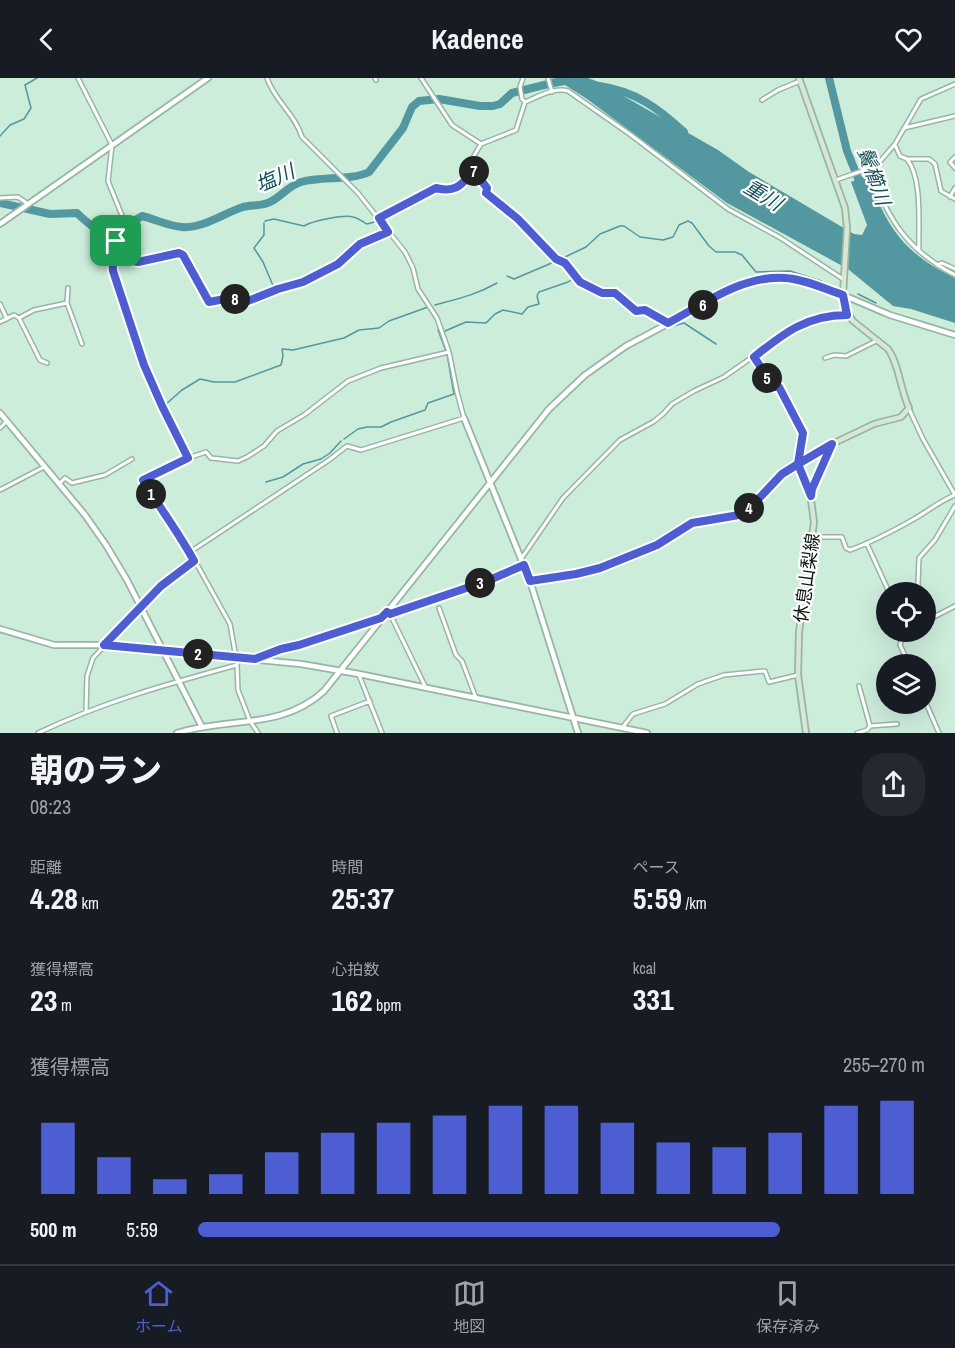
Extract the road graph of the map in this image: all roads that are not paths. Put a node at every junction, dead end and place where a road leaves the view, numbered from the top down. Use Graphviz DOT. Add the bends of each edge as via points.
graph roads {
  1 [pos="78,78"];
  2 [pos="208,78"];
  3 [pos="267,78"];
  4 [pos="421,78"];
  5 [pos="523,78"];
  6 [pos="799,79"];
  7 [pos="549,80"];
  8 [pos="955,84"];
  9 [pos="552,92"];
  10 [pos="524,100"];
  11 [pos="762,100"];
  12 [pos="955,116"];
  13 [pos="903,128"];
  14 [pos="481,144"];
  15 [pos="895,144"];
  16 [pos="112,145"];
  17 [pos="955,157"];
  18 [pos="907,159"];
  19 [pos="955,168"];
  20 [pos="868,169"];
  21 [pos="474,171"];
  22 [pos="836,180"];
  23 [pos="955,188"];
  24 [pos="949,197"];
  25 [pos="0,198"];
  26 [pos="955,199"];
  27 [pos="28,204"];
  28 [pos="379,218"];
  29 [pos="0,224"];
  30 [pos="388,232"];
  31 [pos="116,241"];
  32 [pos="919,251"];
  33 [pos="937,265"];
  34 [pos="955,268"];
  35 [pos="955,274"];
  36 [pos="844,278"];
  37 [pos="68,288"];
  38 [pos="843,295"];
  39 [pos="67,303"];
  40 [pos="0,304"];
  41 [pos="847,315"];
  42 [pos="19,318"];
  43 [pos="7,319"];
  44 [pos="0,322"];
  45 [pos="668,323"];
  46 [pos="955,335"];
  47 [pos="878,340"];
  48 [pos="82,344"];
  49 [pos="447,352"];
  50 [pos="754,357"];
  51 [pos="825,358"];
  52 [pos="46,363"];
  53 [pos="909,408"];
  54 [pos="0,413"];
  55 [pos="464,418"];
  56 [pos="6,422"];
  57 [pos="0,428"];
  58 [pos="832,444"];
  59 [pos="188,458"];
  60 [pos="132,459"];
  61 [pos="798,464"];
  62 [pos="44,466"];
  63 [pos="490,483"];
  64 [pos="59,484"];
  65 [pos="0,490"];
  66 [pos="955,495"];
  67 [pos="811,496"];
  68 [pos="955,506"];
  69 [pos="813,537"];
  70 [pos="867,544"];
  71 [pos="190,552"];
  72 [pos="521,558"];
  73 [pos="194,561"];
  74 [pos="524,565"];
  75 [pos="530,581"];
  76 [pos="884,582"];
  77 [pos="918,582"];
  78 [pos="955,606"];
  79 [pos="140,607"];
  80 [pos="439,608"];
  81 [pos="388,613"];
  82 [pos="936,616"];
  83 [pos="381,618"];
  84 [pos="0,629"];
  85 [pos="104,645"];
  86 [pos="163,651"];
  87 [pos="237,658"];
  88 [pos="255,659"];
  89 [pos="237,665"];
  90 [pos="339,670"];
  91 [pos="359,674"];
  92 [pos="798,675"];
  93 [pos="179,680"];
  94 [pos="859,686"];
  95 [pos="426,688"];
  96 [pos="476,698"];
  97 [pos="370,701"];
  98 [pos="86,711"];
  99 [pos="931,714"];
  100 [pos="572,718"];
  101 [pos="250,721"];
  102 [pos="897,724"];
  103 [pos="870,726"];
  104 [pos="202,727"];
  105 [pos="622,728"];
  106 [pos="38,733"];
  107 [pos="177,733"];
  108 [pos="258,733"];
  109 [pos="337,733"];
  110 [pos="382,733"];
  111 [pos="578,733"];
  112 [pos="647,733"];
  113 [pos="806,733"];
  114 [pos="857,733"];
  115 [pos="939,733"];
  1 -- 16 [label="street"];
  2 -- 16 [label="street"];
  3 -- 28 [label="street" via="302,137"];
  4 -- 14 [label="street" via="452,125"];
  5 -- 10 [label="street" via="520,87"];
  6 -- 11 [label="street"];
  6 -- 22 [label="main road"];
  7 -- 9 [label="street"];
  8 -- 13 [label="street" via="921,99"];
  9 -- 10 [label="street"];
  9 -- 36 [label="street" via="562,90 580,98 728,209"];
  10 -- 14 [label="street" via="516,130"];
  12 -- 13 [label="street"];
  13 -- 15 [label="street"];
  14 -- 21 [label="street" via="468,166"];
  15 -- 18 [label="street" via="900,156"];
  15 -- 20 [label="street" via="876,166"];
  16 -- 27 [label="street"];
  16 -- 31 [label="street" via="108,181 120,207 122,224"];
  17 -- 19 [label="street" via="950,162"];
  18 -- 24 [label="street" via="928,159 935,164 939,188"];
  18 -- 32 [label="street" via="917,192"];
  20 -- 22 [label="street"];
  20 -- 32 [label="street" via="888,214"];
  21 -- 28 [label="street" via="455,189 436,188"];
  21 -- 45 [label="street" via="487,188 486,193 565,263 580,282 602,293 615,293 636,311 645,310"];
  22 -- 36 [label="main road" via="848,228"];
  23 -- 24 [label="street"];
  24 -- 26 [label="street"];
  25 -- 27 [label="street" via="18,197"];
  27 -- 29 [label="street"];
  28 -- 30 [label="street"];
  30 -- 31 [label="street" via="360,244 338,264 308,280 243,303 230,298 209,302 179,253 138,262 133,261 129,243"];
  30 -- 49 [label="street" via="413,268 418,289 437,318"];
  31 -- 59 [label="street" via="113,271 162,406"];
  32 -- 33 [label="street"];
  33 -- 34 [label="street"];
  33 -- 35 [label="street"];
  36 -- 38 [label="main road"];
  37 -- 39 [label="street"];
  38 -- 41 [label="main road"];
  38 -- 45 [label="street" via="795,279 762,279 737,287"];
  38 -- 46 [label="street" via="890,315"];
  39 -- 42 [label="street" via="34,310"];
  39 -- 48 [label="street"];
  40 -- 43 [label="street"];
  41 -- 47 [label="main road"];
  41 -- 50 [label="street" via="813,319 795,327"];
  42 -- 43 [label="street" via="14,315"];
  42 -- 52 [label="street" via="40,360"];
  43 -- 44 [label="street"];
  45 -- 63 [label="street" via="609,357 574,384"];
  47 -- 51 [label="street" via="846,356"];
  47 -- 53 [label="main road" via="892,355"];
  49 -- 55 [label="street"];
  49 -- 59 [label="street" via="381,368 348,381 277,431 264,446 238,461 211,458 206,452"];
  50 -- 61 [label="street" via="769,382 779,387 803,433"];
  50 -- 72 [label="street" via="724,377 694,390 653,422 620,440 563,498"];
  53 -- 58 [label="main road" via="901,417 874,424"];
  53 -- 66 [label="street"];
  54 -- 56 [label="street"];
  55 -- 63 [label="street"];
  55 -- 71 [label="street" via="361,450 347,446"];
  56 -- 57 [label="street"];
  56 -- 62 [label="street"];
  58 -- 61 [label="street"];
  58 -- 67 [label="main road, 休息山梨線"];
  59 -- 71 [label="street" via="143,480"];
  60 -- 64 [label="street" via="96,478 72,483 65,478"];
  61 -- 67 [label="street"];
  61 -- 75 [label="street" via="782,474 746,512 692,523 657,545 600,568"];
  62 -- 64 [label="street"];
  62 -- 65 [label="street"];
  63 -- 72 [label="street"];
  63 -- 81 [label="street"];
  64 -- 79 [label="street" via="106,545"];
  66 -- 70 [label="street"];
  67 -- 69 [label="main road, 休息山梨線"];
  68 -- 77 [label="street" via="919,558"];
  69 -- 70 [label="street" via="842,537 850,550"];
  69 -- 92 [label="main road, 休息山梨線" via="799,632"];
  70 -- 76 [label="street"];
  71 -- 73 [label="street"];
  72 -- 74 [label="street"];
  73 -- 79 [label="street"];
  73 -- 87 [label="street" via="230,624"];
  74 -- 75 [label="street"];
  74 -- 81 [label="street"];
  75 -- 100 [label="street"];
  78 -- 82 [label="street"];
  79 -- 85 [label="street"];
  79 -- 86 [label="street"];
  80 -- 96 [label="street"];
  81 -- 83 [label="street"];
  81 -- 95 [label="street"];
  83 -- 88 [label="street"];
  83 -- 90 [label="street"];
  84 -- 85 [label="street" via="54,645"];
  85 -- 86 [label="street"];
  85 -- 98 [label="street" via="93,658 87,676"];
  86 -- 87 [label="street"];
  86 -- 93 [label="street"];
  87 -- 88 [label="street"];
  87 -- 89 [label="street"];
  88 -- 90 [label="street"];
  89 -- 93 [label="street"];
  89 -- 101 [label="street" via="238,690"];
  90 -- 91 [label="street"];
  90 -- 101 [label="street" via="309,704 289,714"];
  91 -- 95 [label="street"];
  91 -- 97 [label="street"];
  92 -- 105 [label="street" via="769,682 765,671 724,675 698,684 665,704 633,714"];
  92 -- 113 [label="main road, 休息山梨線"];
  93 -- 98 [label="street"];
  93 -- 104 [label="street"];
  94 -- 103 [label="street"];
  95 -- 96 [label="street"];
  96 -- 100 [label="street"];
  97 -- 109 [label="street" via="331,716"];
  97 -- 110 [label="street"];
  98 -- 106 [label="street"];
  99 -- 115 [label="street"];
  100 -- 105 [label="street"];
  100 -- 111 [label="street"];
  101 -- 104 [label="street"];
  101 -- 108 [label="street"];
  102 -- 103 [label="street"];
  103 -- 114 [label="street"];
  104 -- 107 [label="street"];
  105 -- 112 [label="street"];
}
